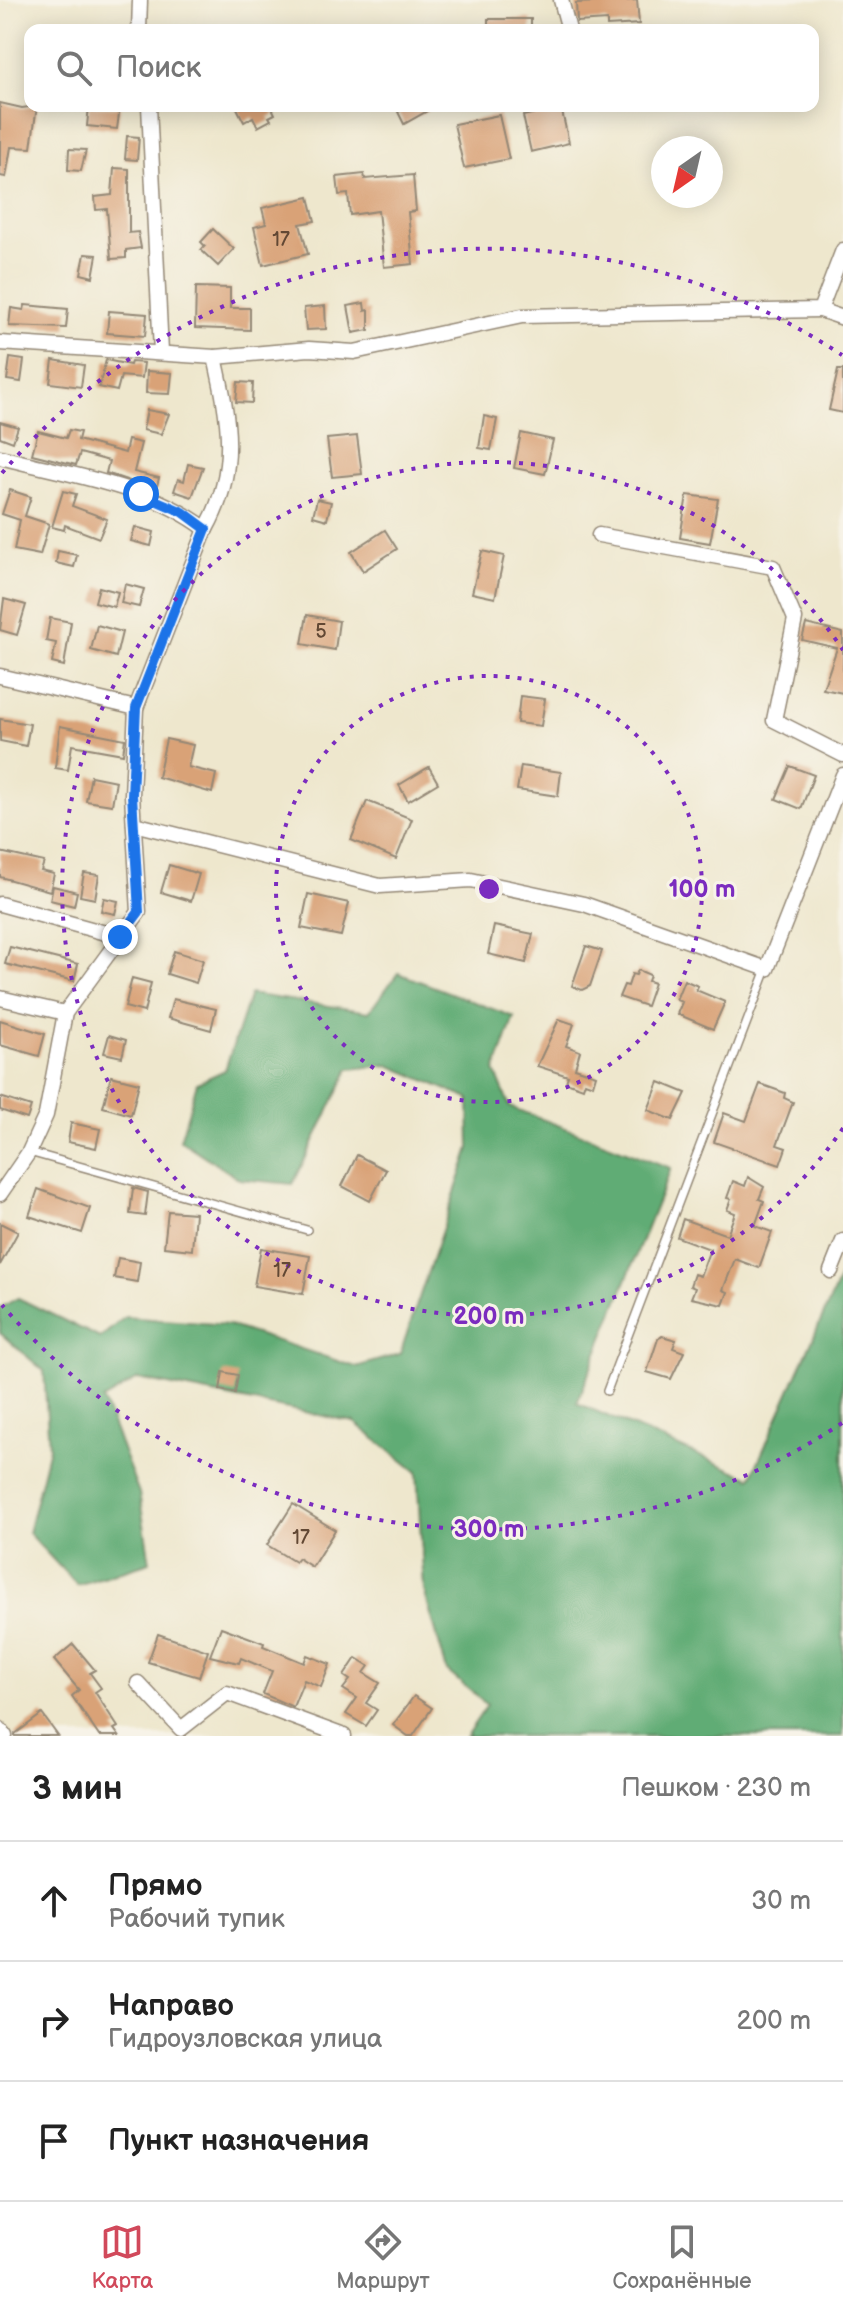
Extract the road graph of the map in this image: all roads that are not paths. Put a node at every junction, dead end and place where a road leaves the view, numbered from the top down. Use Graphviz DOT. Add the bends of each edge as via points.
graph roads {
  1 [pos="140,0"];
  2 [pos="561,0"];
  3 [pos="139,24"];
  4 [pos="567,24"];
  5 [pos="149,112"];
  6 [pos="843,250"];
  7 [pos="820,310"];
  8 [pos="843,318"];
  9 [pos="0,343"];
  10 [pos="161,352"];
  11 [pos="215,357"];
  12 [pos="0,457"];
  13 [pos="206,529"];
  14 [pos="599,535"];
  15 [pos="0,676"];
  16 [pos="136,708"];
  17 [pos="843,755"];
  18 [pos="843,775"];
  19 [pos="134,824"];
  20 [pos="0,904"];
  21 [pos="120,937"];
  22 [pos="767,969"];
  23 [pos="0,998"];
  24 [pos="65,1013"];
  25 [pos="29,1152"];
  26 [pos="0,1194"];
  27 [pos="307,1230"];
  28 [pos="843,1241"];
  29 [pos="831,1271"];
  30 [pos="607,1391"];
  31 [pos="138,1683"];
  32 [pos="0,1729"];
  33 [pos="176,1733"];
  34 [pos="5,1736"];
  35 [pos="344,1736"];
  1 -- 3 [label="street"];
  2 -- 4 [label="street"];
  5 -- 10 [label="street"];
  6 -- 7 [label="street"];
  7 -- 8 [label="street"];
  7 -- 11 [label="street" via="522,316 354,352 309,349"];
  9 -- 10 [label="street"];
  10 -- 11 [label="street"];
  11 -- 13 [label="street" via="230,427 221,503"];
  12 -- 13 [label="street" via="141,494 183,512"];
  13 -- 16 [label="street"];
  14 -- 17 [label="street" via="773,567 795,619 774,720"];
  15 -- 16 [label="street"];
  16 -- 19 [label="street"];
  18 -- 22 [label="street"];
  19 -- 21 [label="street" via="139,912"];
  19 -- 22 [label="street" via="380,886 471,880 584,904"];
  20 -- 21 [label="street"];
  21 -- 24 [label="street"];
  22 -- 30 [label="lane"];
  23 -- 24 [label="street"];
  24 -- 25 [label="street" via="46,1115"];
  25 -- 26 [label="street"];
  25 -- 27 [label="lane"];
  28 -- 29 [label="street"];
  31 -- 33 [label="street"];
  32 -- 34 [label="street"];
  33 -- 35 [label="street" via="227,1693"];
}
